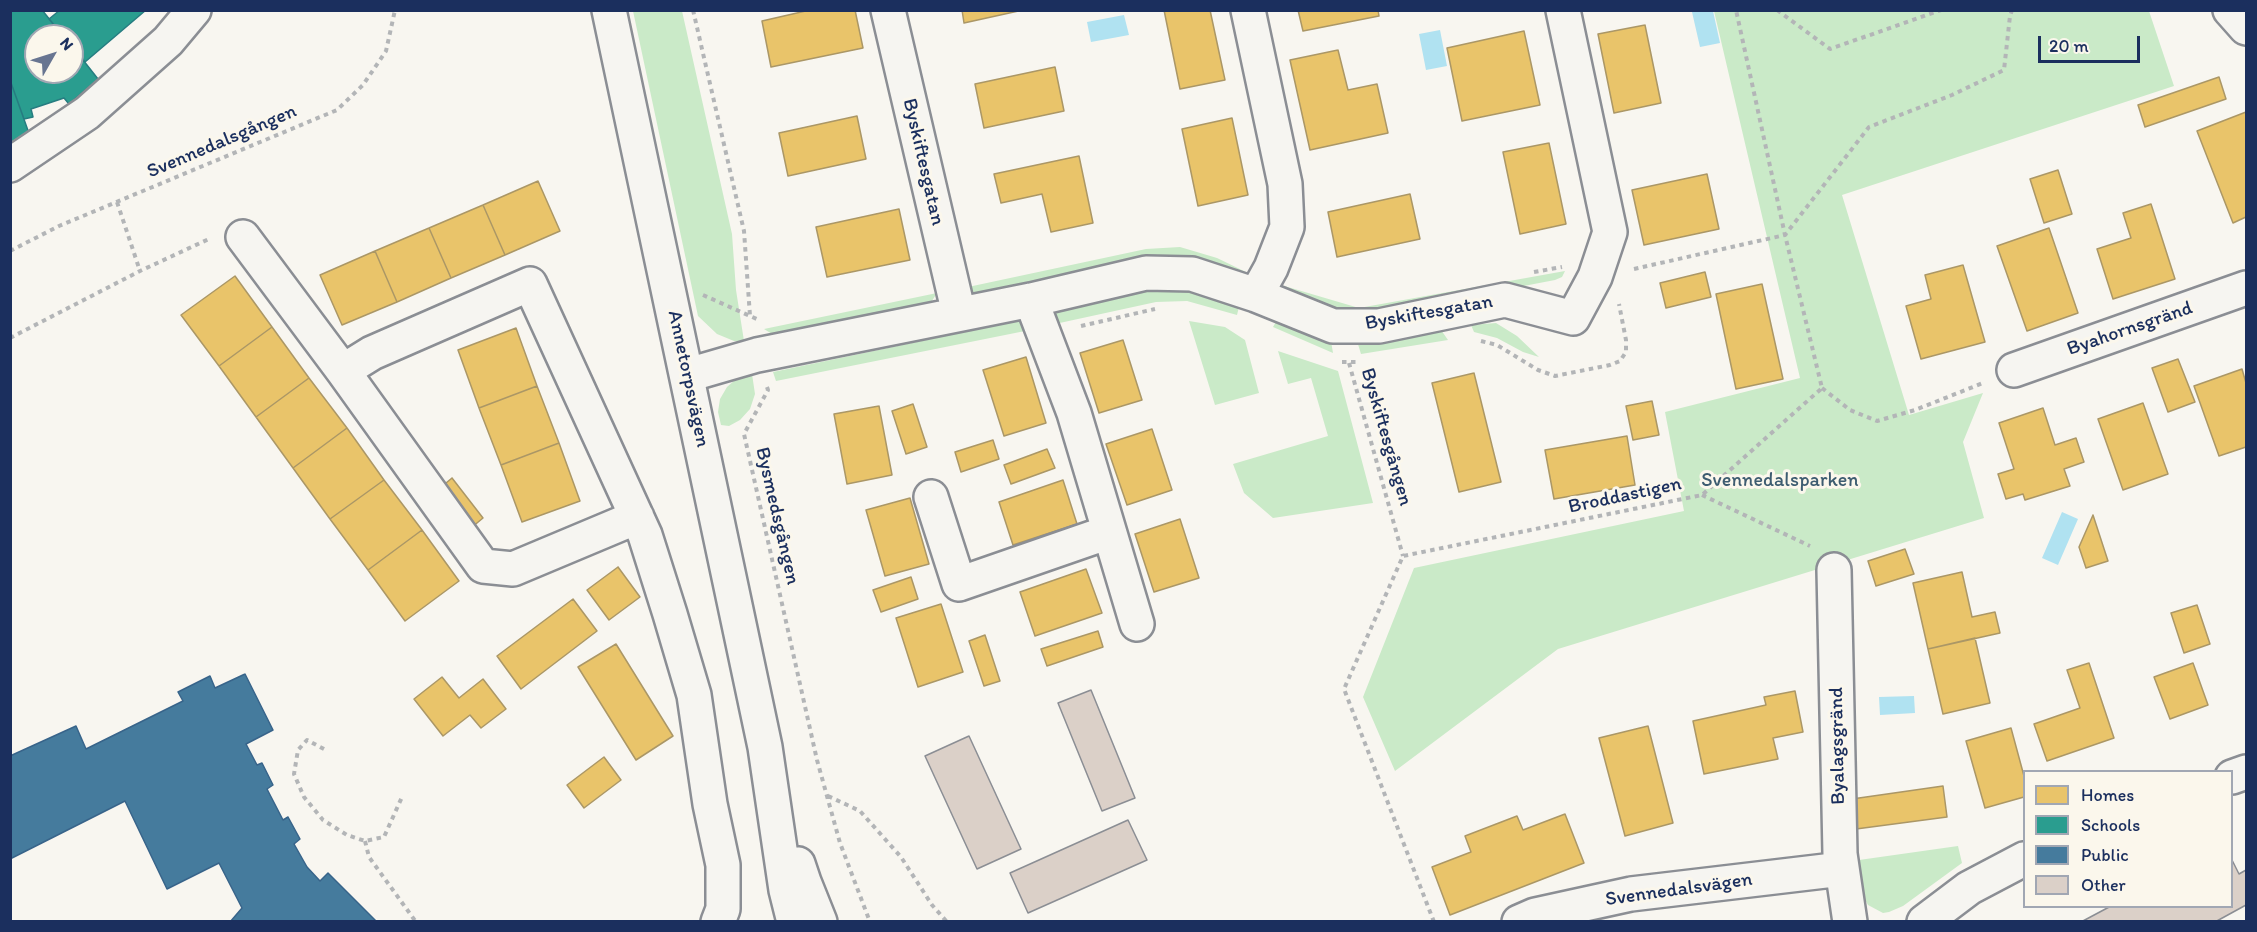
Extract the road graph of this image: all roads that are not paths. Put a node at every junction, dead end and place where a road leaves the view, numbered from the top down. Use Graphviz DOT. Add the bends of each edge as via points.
graph roads {
  1 [pos="194,10"];
  2 [pos="609,10"];
  3 [pos="888,10"];
  4 [pos="1248,10"];
  5 [pos="1563,10"];
  6 [pos="2230,10"];
  7 [pos="2247,28"];
  8 [pos="10,165"];
  9 [pos="243,237"];
  10 [pos="2247,288"];
  11 [pos="1256,295"];
  12 [pos="1031,300"];
  13 [pos="959,314"];
  14 [pos="2014,370"];
  15 [pos="343,371"];
  16 [pos="688,375"];
  17 [pos="931,497"];
  18 [pos="637,517"];
  19 [pos="1109,532"];
  20 [pos="1834,570"];
  21 [pos="1137,624"];
  22 [pos="765,747"];
  23 [pos="2023,860"];
  24 [pos="1842,869"];
  25 [pos="718,921"];
  26 [pos="794,921"];
  27 [pos="820,921"];
  28 [pos="1519,921"];
  29 [pos="1850,921"];
  30 [pos="1924,921"];
  1 -- 8 [label="street" via="168,41 87,113"];
  2 -- 16 [label="street, Annetorpsvägen"];
  3 -- 13 [label="street, Byskiftesgatan"];
  4 -- 11 [label="street" via="1285,183 1287,227"];
  5 -- 11 [label="street, Byskiftesgatan" via="1610,232 1595,277 1573,318 1505,300 1379,326 1333,326"];
  6 -- 7 [label="street"];
  9 -- 15 [label="street"];
  10 -- 14 [label="street, Byahornsgränd"];
  11 -- 12 [label="street, Byskiftesgatan" via="1192,274 1146,273"];
  12 -- 13 [label="street, Byskiftesgatan"];
  12 -- 19 [label="street" via="1074,413"];
  13 -- 16 [label="street, Byskiftesgatan" via="757,355"];
  15 -- 18 [label="street" via="483,566 513,569"];
  15 -- 18 [label="street" via="372,353 530,284"];
  16 -- 22 [label="street, Annetorpsvägen"];
  17 -- 19 [label="street" via="959,584"];
  18 -- 25 [label="street" via="693,695 723,865 723,909"];
  19 -- 21 [label="street"];
  20 -- 24 [label="street, Byalagsgränd"];
  22 -- 26 [label="street, Annetorpsvägen"];
  22 -- 27 [label="street, Annetorpsvägen" via="804,882"];
  23 -- 30 [label="street" via="1969,888"];
  24 -- 28 [label="street, Svennedalsvägen" via="1631,894"];
  24 -- 29 [label="street, Byalagsgränd"];
}
